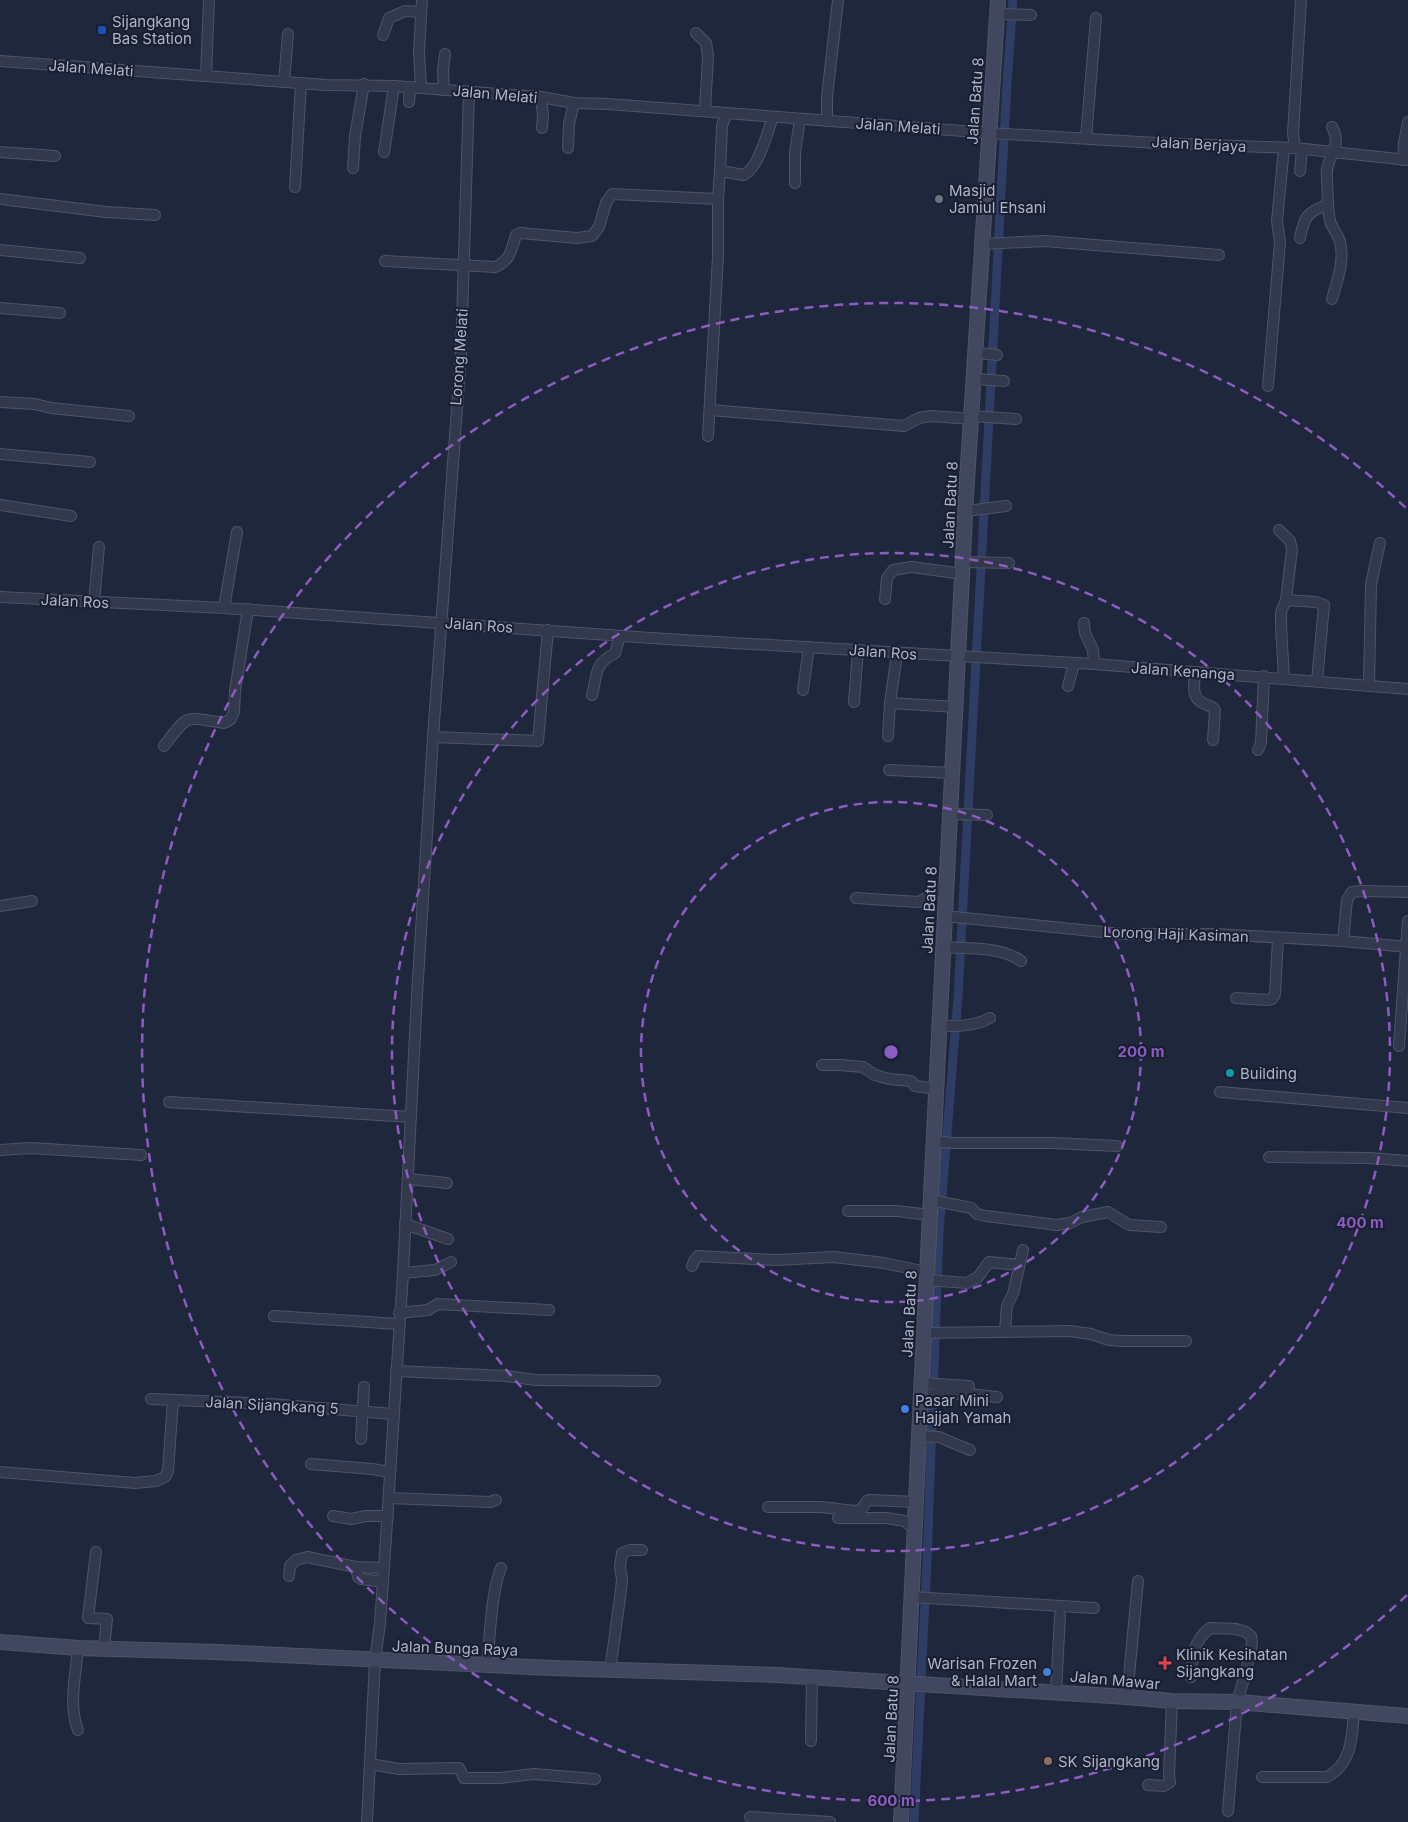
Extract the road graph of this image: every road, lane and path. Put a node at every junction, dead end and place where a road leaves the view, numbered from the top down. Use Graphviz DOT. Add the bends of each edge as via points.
graph roads {
  1 [pos="209,0"];
  2 [pos="422,0"];
  3 [pos="838,0"];
  4 [pos="1301,0"];
  5 [pos="1001,9"];
  6 [pos="421,12"];
  7 [pos="1028,15"];
  8 [pos="1096,18"];
  9 [pos="696,33"];
  10 [pos="288,34"];
  11 [pos="383,35"];
  12 [pos="445,54"];
  13 [pos="0,61"];
  14 [pos="206,76"];
  15 [pos="284,82"];
  16 [pos="301,83"];
  17 [pos="364,84"];
  18 [pos="394,86"];
  19 [pos="410,87"];
  20 [pos="421,88"];
  21 [pos="444,90"];
  22 [pos="469,92"];
  23 [pos="541,97"];
  24 [pos="409,102"];
  25 [pos="574,103"];
  26 [pos="705,111"];
  27 [pos="726,114"];
  28 [pos="773,117"];
  29 [pos="800,119"];
  30 [pos="827,121"];
  31 [pos="1408,122"];
  32 [pos="1332,127"];
  33 [pos="542,128"];
  34 [pos="994,133"];
  35 [pos="1086,138"];
  36 [pos="568,148"];
  37 [pos="1284,148"];
  38 [pos="1299,148"];
  39 [pos="0,152"];
  40 [pos="384,152"];
  41 [pos="1335,152"];
  42 [pos="54,156"];
  43 [pos="1406,160"];
  44 [pos="354,168"];
  45 [pos="720,171"];
  46 [pos="1300,171"];
  47 [pos="795,183"];
  48 [pos="295,187"];
  49 [pos="0,199"];
  50 [pos="718,199"];
  51 [pos="1328,205"];
  52 [pos="155,215"];
  53 [pos="1300,238"];
  54 [pos="988,244"];
  55 [pos="0,250"];
  56 [pos="1218,255"];
  57 [pos="80,258"];
  58 [pos="386,261"];
  59 [pos="465,265"];
  60 [pos="1332,299"];
  61 [pos="0,308"];
  62 [pos="60,313"];
  63 [pos="979,380"];
  64 [pos="1004,381"];
  65 [pos="1268,386"];
  66 [pos="0,402"];
  67 [pos="710,410"];
  68 [pos="129,416"];
  69 [pos="976,417"];
  70 [pos="1016,419"];
  71 [pos="708,436"];
  72 [pos="0,454"];
  73 [pos="90,462"];
  74 [pos="0,505"];
  75 [pos="1006,506"];
  76 [pos="971,511"];
  77 [pos="71,516"];
  78 [pos="1279,530"];
  79 [pos="237,532"];
  80 [pos="1380,543"];
  81 [pos="99,547"];
  82 [pos="1009,563"];
  83 [pos="966,566"];
  84 [pos="0,597"];
  85 [pos="885,599"];
  86 [pos="1286,600"];
  87 [pos="94,602"];
  88 [pos="224,608"];
  89 [pos="248,609"];
  90 [pos="440,622"];
  91 [pos="1084,623"];
  92 [pos="548,630"];
  93 [pos="620,636"];
  94 [pos="809,647"];
  95 [pos="858,650"];
  96 [pos="897,654"];
  97 [pos="962,656"];
  98 [pos="1074,664"];
  99 [pos="1094,664"];
  100 [pos="1195,673"];
  101 [pos="1264,676"];
  102 [pos="1284,679"];
  103 [pos="1317,681"];
  104 [pos="1370,685"];
  105 [pos="1068,686"];
  106 [pos="1408,689"];
  107 [pos="803,690"];
  108 [pos="592,695"];
  109 [pos="854,702"];
  110 [pos="890,703"];
  111 [pos="956,707"];
  112 [pos="888,736"];
  113 [pos="432,738"];
  114 [pos="1213,740"];
  115 [pos="164,746"];
  116 [pos="1258,750"];
  117 [pos="889,770"];
  118 [pos="952,773"];
  119 [pos="955,814"];
  120 [pos="987,815"];
  121 [pos="947,886"];
  122 [pos="1408,892"];
  123 [pos="856,898"];
  124 [pos="32,901"];
  125 [pos="0,906"];
  126 [pos="950,916"];
  127 [pos="1408,921"];
  128 [pos="1278,938"];
  129 [pos="1343,941"];
  130 [pos="954,947"];
  131 [pos="1407,947"];
  132 [pos="1021,961"];
  133 [pos="1236,998"];
  134 [pos="990,1018"];
  135 [pos="950,1026"];
  136 [pos="1399,1046"];
  137 [pos="822,1065"];
  138 [pos="936,1090"];
  139 [pos="1220,1092"];
  140 [pos="170,1102"];
  141 [pos="1408,1108"];
  142 [pos="410,1118"];
  143 [pos="938,1142"];
  144 [pos="1118,1146"];
  145 [pos="0,1150"];
  146 [pos="141,1155"];
  147 [pos="1269,1157"];
  148 [pos="1408,1161"];
  149 [pos="408,1179"];
  150 [pos="447,1183"];
  151 [pos="933,1200"];
  152 [pos="848,1211"];
  153 [pos="930,1216"];
  154 [pos="405,1224"];
  155 [pos="1161,1227"];
  156 [pos="448,1239"];
  157 [pos="1023,1250"];
  158 [pos="451,1262"];
  159 [pos="1019,1265"];
  160 [pos="692,1266"];
  161 [pos="402,1273"];
  162 [pos="929,1277"];
  163 [pos="549,1310"];
  164 [pos="399,1313"];
  165 [pos="274,1316"];
  166 [pos="399,1324"];
  167 [pos="1005,1331"];
  168 [pos="927,1333"];
  169 [pos="1186,1341"];
  170 [pos="396,1371"];
  171 [pos="655,1381"];
  172 [pos="364,1387"];
  173 [pos="928,1389"];
  174 [pos="998,1397"];
  175 [pos="152,1399"];
  176 [pos="173,1401"];
  177 [pos="362,1410"];
  178 [pos="393,1414"];
  179 [pos="927,1437"];
  180 [pos="361,1439"];
  181 [pos="970,1450"];
  182 [pos="311,1464"];
  183 [pos="0,1472"];
  184 [pos="390,1472"];
  185 [pos="389,1498"];
  186 [pos="496,1500"];
  187 [pos="917,1502"];
  188 [pos="768,1507"];
  189 [pos="333,1516"];
  190 [pos="388,1516"];
  191 [pos="838,1518"];
  192 [pos="915,1530"];
  193 [pos="642,1550"];
  194 [pos="96,1552"];
  195 [pos="356,1568"];
  196 [pos="384,1568"];
  197 [pos="501,1568"];
  198 [pos="289,1576"];
  199 [pos="1138,1581"];
  200 [pos="383,1582"];
  201 [pos="912,1597"];
  202 [pos="1094,1608"];
  203 [pos="1060,1615"];
  204 [pos="0,1642"];
  205 [pos="78,1648"];
  206 [pos="104,1649"];
  207 [pos="375,1661"];
  208 [pos="487,1666"];
  209 [pos="610,1671"];
  210 [pos="812,1677"];
  211 [pos="1191,1677"];
  212 [pos="911,1684"];
  213 [pos="1056,1692"];
  214 [pos="1127,1696"];
  215 [pos="1172,1702"];
  216 [pos="1237,1702"];
  217 [pos="1354,1712"];
  218 [pos="1408,1716"];
  219 [pos="78,1730"];
  220 [pos="810,1741"];
  221 [pos="370,1764"];
  222 [pos="1262,1777"];
  223 [pos="595,1779"];
  224 [pos="1148,1785"];
  225 [pos="1228,1811"];
  226 [pos="750,1817"];
  227 [pos="367,1822"];
  228 [pos="830,1822"];
  229 [pos="902,1822"];
  1 -- 14 [label="street"];
  2 -- 6 [label="street"];
  3 -- 30 [label="street"];
  4 -- 38 [label="street" via="1293,134"];
  5 -- 7 [label="street"];
  5 -- 34 [label="street, Jalan Batu 8"];
  6 -- 11 [label="street" via="406,11 388,18"];
  6 -- 20 [label="street"];
  8 -- 35 [label="street"];
  9 -- 26 [label="street" via="706,43 708,56"];
  10 -- 15 [label="street"];
  12 -- 21 [label="street"];
  13 -- 14 [label="street, Jalan Melati"];
  14 -- 15 [label="street, Jalan Melati"];
  15 -- 16 [label="street, Jalan Melati"];
  16 -- 17 [label="street, Jalan Melati"];
  16 -- 48 [label="street"];
  17 -- 18 [label="street, Jalan Melati"];
  17 -- 44 [label="street" via="355,136"];
  18 -- 19 [label="street, Jalan Melati"];
  18 -- 40 [label="street"];
  19 -- 20 [label="street, Jalan Melati"];
  19 -- 24 [label="street"];
  20 -- 21 [label="street, Jalan Melati"];
  21 -- 22 [label="street, Jalan Melati"];
  22 -- 23 [label="street, Jalan Melati"];
  22 -- 59 [label="street, Lorong Melati"];
  23 -- 25 [label="street, Jalan Melati"];
  23 -- 33 [label="street"];
  25 -- 26 [label="street, Jalan Melati"];
  25 -- 36 [label="street"];
  26 -- 27 [label="street, Jalan Melati"];
  27 -- 28 [label="street, Jalan Melati"];
  27 -- 45 [label="street" via="722,126"];
  28 -- 29 [label="street, Jalan Melati"];
  28 -- 45 [label="street" via="756,161 747,174"];
  29 -- 30 [label="street, Jalan Melati"];
  29 -- 47 [label="street"];
  30 -- 34 [label="street, Jalan Melati"];
  31 -- 43 [label="street" via="1404,142"];
  32 -- 41 [label="street"];
  34 -- 35 [label="street, Jalan Berjaya"];
  34 -- 54 [label="street, Jalan Batu 8"];
  35 -- 37 [label="street, Jalan Berjaya"];
  37 -- 38 [label="street, Jalan Berjaya"];
  37 -- 65 [label="street"];
  38 -- 41 [label="street, Jalan Berjaya"];
  38 -- 46 [label="street"];
  39 -- 42 [label="street"];
  41 -- 43 [label="street, Jalan Berjaya"];
  41 -- 51 [label="street" via="1326,168"];
  45 -- 50 [label="street"];
  49 -- 52 [label="street"];
  50 -- 59 [label="street" via="612,194 592,236 578,238 520,233 516,235 504,263 495,267"];
  50 -- 67 [label="street"];
  51 -- 53 [label="street" via="1305,218"];
  51 -- 60 [label="street" via="1330,223 1340,242 1341,258"];
  54 -- 56 [label="street" via="1045,241"];
  54 -- 63 [label="street, Jalan Batu 8" via="987,354"];
  55 -- 57 [label="street"];
  58 -- 59 [label="street"];
  59 -- 90 [label="street, Lorong Melati"];
  61 -- 62 [label="street"];
  63 -- 64 [label="street"];
  63 -- 69 [label="street, Jalan Batu 8"];
  66 -- 68 [label="street"];
  67 -- 69 [label="street" via="904,426 918,418 931,416"];
  67 -- 71 [label="street"];
  69 -- 70 [label="street"];
  69 -- 76 [label="street, Jalan Batu 8"];
  72 -- 73 [label="street"];
  74 -- 77 [label="street"];
  75 -- 76 [label="street"];
  76 -- 83 [label="street, Jalan Batu 8"];
  78 -- 86 [label="street" via="1290,541 1292,549"];
  79 -- 88 [label="street"];
  80 -- 104 [label="street" via="1371,584"];
  81 -- 87 [label="street"];
  82 -- 83 [label="street"];
  83 -- 85 [label="street" via="893,570 887,578"];
  83 -- 97 [label="street, Jalan Batu 8"];
  84 -- 87 [label="street, Jalan Ros"];
  86 -- 102 [label="street" via="1280,625"];
  86 -- 103 [label="street" via="1324,605"];
  87 -- 88 [label="street, Jalan Ros"];
  88 -- 89 [label="street, Jalan Ros"];
  89 -- 90 [label="street, Jalan Ros"];
  89 -- 115 [label="street" via="231,719 224,723 190,718 182,722"];
  90 -- 92 [label="street, Jalan Ros"];
  90 -- 113 [label="street, Lorong Melati"];
  91 -- 99 [label="street"];
  92 -- 93 [label="street, Jalan Ros"];
  92 -- 113 [label="street" via="538,741"];
  93 -- 94 [label="street, Jalan Ros"];
  93 -- 108 [label="street" via="615,653 597,668"];
  94 -- 95 [label="street, Jalan Ros"];
  94 -- 107 [label="street"];
  95 -- 96 [label="street, Jalan Ros"];
  95 -- 109 [label="street"];
  96 -- 97 [label="street, Jalan Ros"];
  96 -- 110 [label="street"];
  97 -- 98 [label="street, Jalan Kenanga"];
  97 -- 111 [label="street, Jalan Batu 8"];
  98 -- 99 [label="street, Jalan Kenanga"];
  98 -- 105 [label="street"];
  99 -- 100 [label="street, Jalan Kenanga"];
  100 -- 101 [label="street, Jalan Kenanga"];
  100 -- 114 [label="street" via="1195,697 1215,710"];
  101 -- 102 [label="street, Jalan Kenanga"];
  101 -- 116 [label="street" via="1262,743"];
  102 -- 103 [label="street, Jalan Kenanga"];
  103 -- 104 [label="street, Jalan Kenanga"];
  104 -- 106 [label="street, Jalan Kenanga"];
  110 -- 111 [label="street"];
  110 -- 112 [label="street"];
  111 -- 118 [label="street, Jalan Batu 8"];
  113 -- 142 [label="street, Lorong Melati"];
  117 -- 118 [label="street"];
  118 -- 119 [label="street, Jalan Batu 8"];
  119 -- 120 [label="street"];
  119 -- 121 [label="street, Jalan Batu 8"];
  121 -- 123 [label="street" via="919,902"];
  121 -- 126 [label="street, Jalan Batu 8"];
  122 -- 129 [label="street" via="1352,892 1347,900"];
  124 -- 125 [label="street"];
  126 -- 128 [label="street, Lorong Haji Kasiman" via="1122,934"];
  126 -- 130 [label="street, Jalan Batu 8"];
  127 -- 131 [label="street"];
  128 -- 129 [label="street, Lorong Haji Kasiman"];
  128 -- 133 [label="street" via="1275,994 1268,1000"];
  129 -- 131 [label="street, Lorong Haji Kasiman"];
  130 -- 132 [label="street" via="1011,954"];
  130 -- 135 [label="street, Jalan Batu 8"];
  131 -- 136 [label="street"];
  134 -- 135 [label="street"];
  135 -- 138 [label="street, Jalan Batu 8"];
  137 -- 138 [label="street" via="863,1067 875,1075 911,1081 915,1086"];
  138 -- 143 [label="street, Jalan Batu 8"];
  139 -- 141 [label="street"];
  140 -- 142 [label="street"];
  142 -- 149 [label="street, Lorong Melati"];
  143 -- 144 [label="street"];
  143 -- 151 [label="street, Jalan Batu 8"];
  145 -- 146 [label="street" via="30,1148"];
  147 -- 148 [label="street"];
  149 -- 150 [label="street"];
  149 -- 154 [label="street, Lorong Melati"];
  151 -- 153 [label="street, Jalan Batu 8"];
  151 -- 155 [label="street" via="971,1208 986,1216 1048,1224 1070,1223 1108,1212 1129,1226"];
  152 -- 153 [label="street" via="897,1211"];
  153 -- 162 [label="street, Jalan Batu 8"];
  154 -- 156 [label="street"];
  154 -- 161 [label="street, Lorong Melati"];
  157 -- 159 [label="street"];
  158 -- 161 [label="street" via="435,1270"];
  159 -- 162 [label="street" via="989,1262 978,1277 967,1283"];
  159 -- 167 [label="street"];
  160 -- 162 [label="street" via="698,1256 776,1260 834,1257 884,1263"];
  161 -- 164 [label="street, Lorong Melati"];
  162 -- 168 [label="street, Jalan Batu 8"];
  163 -- 164 [label="street" via="438,1304 428,1310"];
  164 -- 166 [label="street, Lorong Melati"];
  165 -- 166 [label="street"];
  166 -- 170 [label="street, Lorong Melati"];
  167 -- 168 [label="street"];
  167 -- 169 [label="street" via="1070,1331 1109,1340"];
  168 -- 173 [label="street, Jalan Batu 8"];
  170 -- 171 [label="street" via="536,1380"];
  170 -- 178 [label="street, Lorong Melati"];
  172 -- 177 [label="street"];
  173 -- 174 [label="street" via="969,1386"];
  173 -- 179 [label="street, Jalan Batu 8"];
  175 -- 176 [label="street, Jalan Sijangkang 5"];
  176 -- 177 [label="street, Jalan Sijangkang 5"];
  176 -- 183 [label="street" via="165,1478 135,1483"];
  177 -- 178 [label="street, Jalan Sijangkang 5"];
  177 -- 180 [label="street"];
  178 -- 184 [label="street, Lorong Melati"];
  179 -- 181 [label="street"];
  179 -- 187 [label="street, Jalan Batu 8"];
  182 -- 184 [label="street"];
  184 -- 185 [label="street, Lorong Melati"];
  185 -- 186 [label="street"];
  185 -- 190 [label="street, Lorong Melati"];
  187 -- 188 [label="street" via="870,1500 861,1510 854,1511"];
  187 -- 192 [label="street, Jalan Batu 8"];
  189 -- 190 [label="street" via="351,1519"];
  190 -- 196 [label="street, Lorong Melati"];
  191 -- 192 [label="street" via="886,1518 905,1521"];
  192 -- 201 [label="street, Jalan Batu 8"];
  193 -- 209 [label="street" via="624,1552 620,1559 621,1590"];
  194 -- 206 [label="street" via="88,1618 106,1619"];
  195 -- 196 [label="street"];
  195 -- 198 [label="street" via="307,1557 290,1566"];
  195 -- 200 [label="street" via="358,1577"];
  196 -- 200 [label="street, Lorong Melati"];
  197 -- 208 [label="street"];
  199 -- 214 [label="street"];
  200 -- 207 [label="street, Lorong Melati"];
  201 -- 202 [label="street"];
  201 -- 212 [label="street, Jalan Batu 8"];
  203 -- 213 [label="street"];
  204 -- 205 [label="street, Jalan Bunga Raya"];
  205 -- 206 [label="street, Jalan Bunga Raya"];
  205 -- 219 [label="street" via="73,1710"];
  206 -- 207 [label="street, Jalan Bunga Raya"];
  207 -- 208 [label="street, Jalan Bunga Raya"];
  207 -- 221 [label="street, Lorong Melati"];
  208 -- 209 [label="street, Jalan Bunga Raya"];
  209 -- 210 [label="street, Jalan Bunga Raya"];
  210 -- 212 [label="street, Jalan Bunga Raya"];
  210 -- 220 [label="street"];
  211 -- 216 [label="street" via="1194,1651 1201,1634 1210,1628 1246,1632 1252,1644"];
  212 -- 213 [label="street, Jalan Mawar"];
  212 -- 229 [label="street, Jalan Batu 8"];
  213 -- 214 [label="street, Jalan Mawar"];
  214 -- 215 [label="street, Jalan Mawar"];
  215 -- 216 [label="street, Jalan Mawar"];
  215 -- 224 [label="street" via="1170,1782 1164,1786"];
  216 -- 217 [label="street, Jalan Mawar"];
  216 -- 225 [label="street"];
  217 -- 218 [label="street, Jalan Mawar"];
  217 -- 222 [label="street" via="1352,1742 1348,1754 1334,1773 1327,1777"];
  221 -- 223 [label="street" via="399,1769 459,1768 464,1778 534,1774"];
  221 -- 227 [label="street, Lorong Melati"];
  226 -- 228 [label="street"];
}
